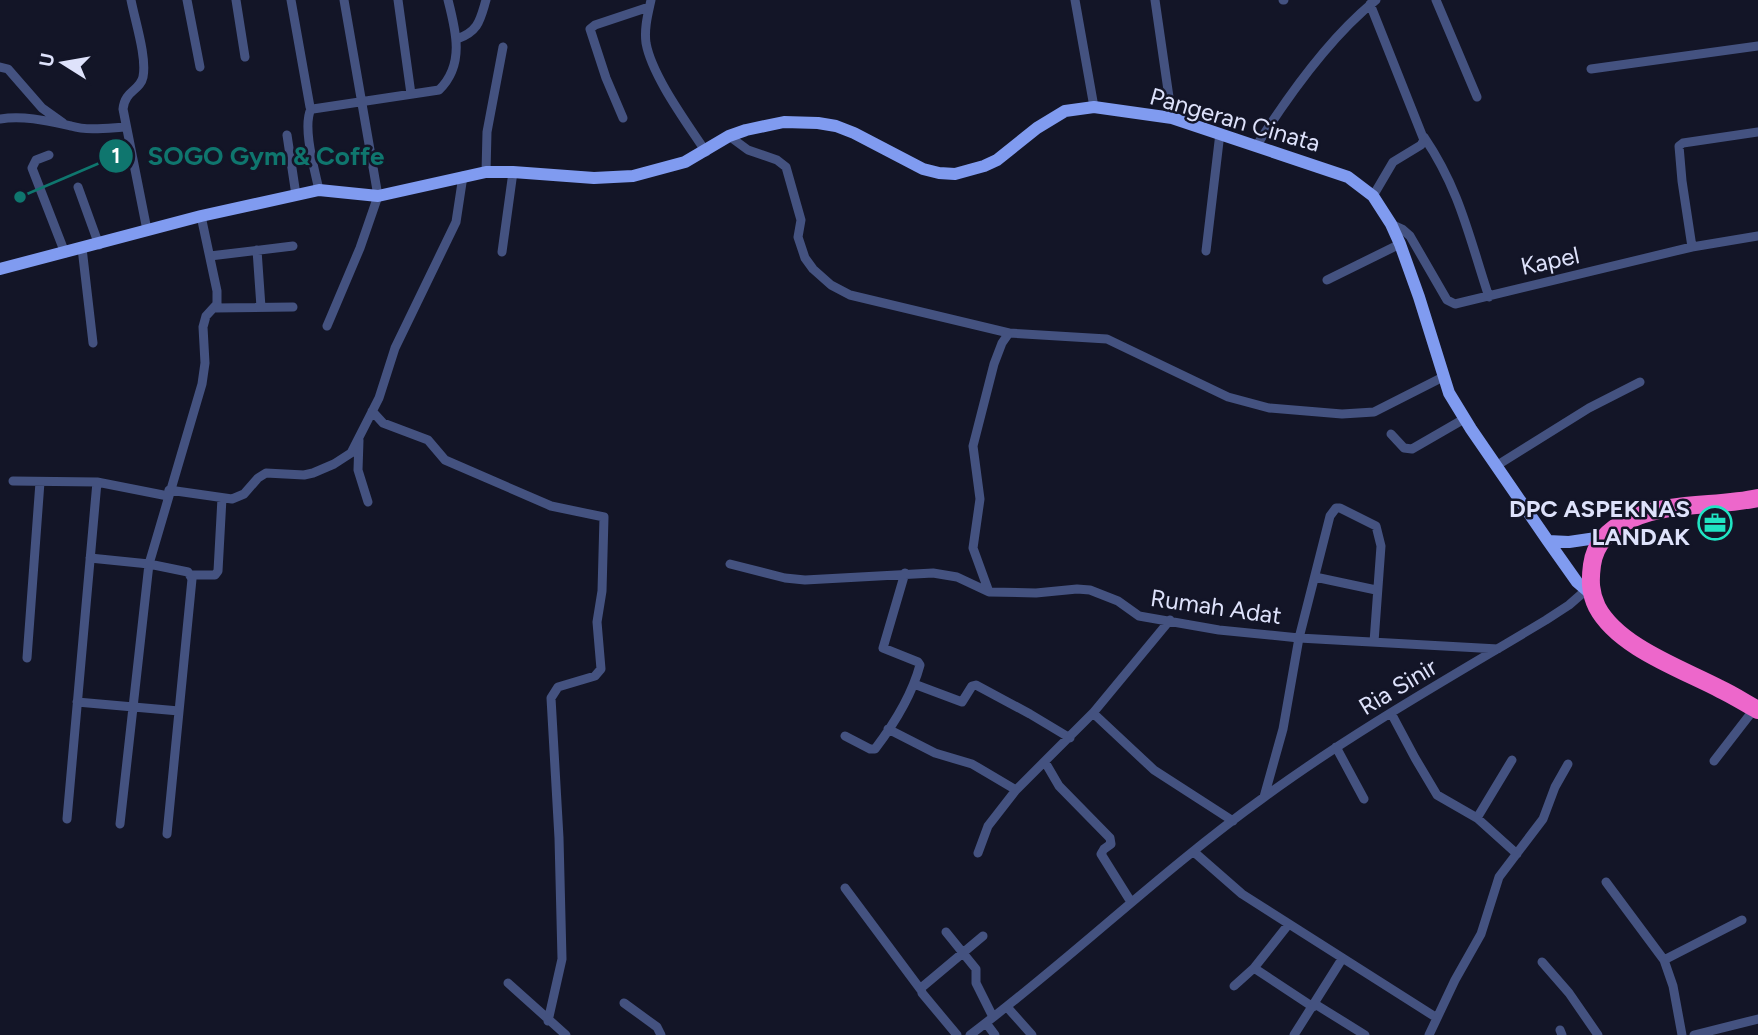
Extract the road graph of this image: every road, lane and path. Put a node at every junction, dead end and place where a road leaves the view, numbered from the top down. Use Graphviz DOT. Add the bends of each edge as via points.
graph roads {
  1 [pos="131,0"];
  2 [pos="187,0"];
  3 [pos="236,0"];
  4 [pos="291,0"];
  5 [pos="344,0"];
  6 [pos="398,0"];
  7 [pos="448,0"];
  8 [pos="485,0"];
  9 [pos="1075,0"];
  10 [pos="1154,0"];
  11 [pos="1436,0"];
  12 [pos="1373,2"];
  13 [pos="650,4"];
  14 [pos="457,38"];
  15 [pos="1758,46"];
  16 [pos="503,47"];
  17 [pos="245,57"];
  18 [pos="0,67"];
  19 [pos="200,68"];
  20 [pos="1591,69"];
  21 [pos="411,94"];
  22 [pos="1477,97"];
  23 [pos="362,103"];
  24 [pos="1094,107"];
  25 [pos="311,109"];
  26 [pos="624,118"];
  27 [pos="1172,118"];
  28 [pos="0,119"];
  29 [pos="65,124"];
  30 [pos="126,127"];
  31 [pos="1758,132"];
  32 [pos="1220,133"];
  33 [pos="287,135"];
  34 [pos="1423,135"];
  35 [pos="729,136"];
  36 [pos="1257,145"];
  37 [pos="706,152"];
  38 [pos="49,155"];
  39 [pos="486,172"];
  40 [pos="513,172"];
  41 [pos="463,176"];
  42 [pos="79,187"];
  43 [pos="319,190"];
  44 [pos="296,195"];
  45 [pos="1374,195"];
  46 [pos="378,196"];
  47 [pos="201,216"];
  48 [pos="1391,224"];
  49 [pos="146,230"];
  50 [pos="1758,236"];
  51 [pos="1400,244"];
  52 [pos="99,245"];
  53 [pos="293,246"];
  54 [pos="1692,247"];
  55 [pos="82,248"];
  56 [pos="257,250"];
  57 [pos="1206,251"];
  58 [pos="502,252"];
  59 [pos="65,253"];
  60 [pos="210,256"];
  61 [pos="0,270"];
  62 [pos="1328,280"];
  63 [pos="1489,297"];
  64 [pos="261,307"];
  65 [pos="293,307"];
  66 [pos="215,308"];
  67 [pos="327,326"];
  68 [pos="1009,333"];
  69 [pos="93,343"];
  70 [pos="1443,377"];
  71 [pos="1640,382"];
  72 [pos="372,411"];
  73 [pos="1464,419"];
  74 [pos="1391,434"];
  75 [pos="360,438"];
  76 [pos="1496,466"];
  77 [pos="13,481"];
  78 [pos="40,482"];
  79 [pos="97,482"];
  80 [pos="168,493"];
  81 [pos="222,498"];
  82 [pos="1758,498"];
  83 [pos="368,502"];
  84 [pos="1603,537"];
  85 [pos="1548,541"];
  86 [pos="90,558"];
  87 [pos="149,564"];
  88 [pos="730,564"];
  89 [pos="905,573"];
  90 [pos="191,575"];
  91 [pos="1315,577"];
  92 [pos="1376,590"];
  93 [pos="989,592"];
  94 [pos="1588,592"];
  95 [pos="1170,620"];
  96 [pos="1299,638"];
  97 [pos="1374,642"];
  98 [pos="1498,649"];
  99 [pos="27,658"];
  100 [pos="914,684"];
  101 [pos="77,702"];
  102 [pos="133,706"];
  103 [pos="1757,709"];
  104 [pos="179,711"];
  105 [pos="1093,713"];
  106 [pos="1391,713"];
  107 [pos="888,729"];
  108 [pos="845,736"];
  109 [pos="1070,738"];
  110 [pos="1336,747"];
  111 [pos="1512,760"];
  112 [pos="1714,761"];
  113 [pos="1045,762"];
  114 [pos="1568,764"];
  115 [pos="1016,790"];
  116 [pos="1264,797"];
  117 [pos="1364,799"];
  118 [pos="66,818"];
  119 [pos="1477,818"];
  120 [pos="1233,821"];
  121 [pos="120,824"];
  122 [pos="167,834"];
  123 [pos="1194,852"];
  124 [pos="978,853"];
  125 [pos="1517,854"];
  126 [pos="1606,882"];
  127 [pos="845,888"];
  128 [pos="1131,902"];
  129 [pos="1742,920"];
  130 [pos="1288,925"];
  131 [pos="946,932"];
  132 [pos="983,936"];
  133 [pos="964,952"];
  134 [pos="1342,959"];
  135 [pos="1664,960"];
  136 [pos="1542,962"];
  137 [pos="1254,968"];
  138 [pos="508,983"];
  139 [pos="1234,986"];
  140 [pos="921,990"];
  141 [pos="624,1003"];
  142 [pos="1314,1005"];
  143 [pos="1007,1007"];
  144 [pos="1437,1018"];
  145 [pos="1758,1019"];
  146 [pos="990,1020"];
  147 [pos="548,1021"];
  148 [pos="566,1035"];
  149 [pos="661,1035"];
  150 [pos="957,1035"];
  151 [pos="970,1035"];
  152 [pos="995,1035"];
  153 [pos="1031,1035"];
  154 [pos="1294,1035"];
  155 [pos="1365,1035"];
  156 [pos="1429,1035"];
  157 [pos="1598,1035"];
  158 [pos="1682,1035"];
  159 [pos="1694,1035"];
  1 -- 30 [label="street" via="144,70 141,83 125,99"];
  2 -- 19 [label="street"];
  3 -- 17 [label="street"];
  4 -- 25 [label="street"];
  5 -- 23 [label="street"];
  6 -- 21 [label="street"];
  7 -- 14 [label="street"];
  8 -- 14 [label="street" via="477,26"];
  9 -- 24 [label="street"];
  10 -- 27 [label="street"];
  11 -- 22 [label="street"];
  12 -- 34 [label="street"];
  12 -- 36 [label="street" via="1296,87"];
  13 -- 26 [label="street" via="590,29"];
  13 -- 37 [label="street" via="645,28 650,57"];
  14 -- 21 [label="street" via="457,57 445,85"];
  15 -- 20 [label="street"];
  16 -- 39 [label="street" via="486,132"];
  18 -- 29 [label="street" via="8,69 42,107"];
  21 -- 23 [label="street"];
  23 -- 25 [label="street"];
  23 -- 46 [label="street"];
  24 -- 27 [label="street, Pangeran Cinata"];
  24 -- 35 [label="street, Pangeran Cinata" via="1065,111 997,160 955,174 923,169 854,133 818,123 784,122"];
  25 -- 43 [label="street" via="308,123"];
  27 -- 32 [label="street, Pangeran Cinata"];
  28 -- 29 [label="street"];
  29 -- 30 [label="street"];
  30 -- 49 [label="street"];
  31 -- 54 [label="street" via="1679,146"];
  32 -- 36 [label="street, Pangeran Cinata"];
  32 -- 57 [label="street"];
  33 -- 44 [label="street"];
  34 -- 45 [label="street" via="1421,145 1393,162"];
  34 -- 63 [label="street" via="1452,183"];
  35 -- 37 [label="street, Pangeran Cinata"];
  35 -- 68 [label="street" via="786,167 801,220 799,242 808,264 831,285 849,295"];
  36 -- 45 [label="street, Pangeran Cinata" via="1348,177"];
  37 -- 40 [label="street, Pangeran Cinata" via="633,176"];
  38 -- 59 [label="street" via="36,160 32,168"];
  39 -- 40 [label="street, Pangeran Cinata"];
  39 -- 41 [label="street, Pangeran Cinata"];
  40 -- 58 [label="street"];
  41 -- 46 [label="street, Pangeran Cinata"];
  41 -- 72 [label="street" via="456,222 395,348"];
  42 -- 52 [label="street"];
  43 -- 44 [label="street, Pangeran Cinata"];
  43 -- 46 [label="street, Pangeran Cinata"];
  44 -- 47 [label="street, Pangeran Cinata"];
  45 -- 48 [label="street, Pangeran Cinata"];
  46 -- 67 [label="street"];
  47 -- 49 [label="street, Pangeran Cinata"];
  47 -- 60 [label="street"];
  48 -- 51 [label="street, Pangeran Cinata"];
  48 -- 63 [label="street, Kapel" via="1410,236 1451,303"];
  49 -- 52 [label="street, Pangeran Cinata"];
  50 -- 54 [label="street, Kapel"];
  51 -- 62 [label="street"];
  51 -- 70 [label="street, Pangeran Cinata"];
  52 -- 55 [label="street, Pangeran Cinata"];
  53 -- 56 [label="street"];
  54 -- 63 [label="street, Kapel"];
  55 -- 59 [label="street, Pangeran Cinata"];
  55 -- 69 [label="street"];
  56 -- 60 [label="street"];
  56 -- 64 [label="street"];
  59 -- 61 [label="street, Pangeran Cinata"];
  60 -- 66 [label="street" via="217,291"];
  64 -- 65 [label="street"];
  64 -- 66 [label="street"];
  66 -- 80 [label="street" via="203,327 202,384"];
  68 -- 70 [label="street" via="1107,339 1228,397 1261,407 1374,412"];
  68 -- 93 [label="street" via="994,364 973,446 980,499 973,548"];
  70 -- 73 [label="street, Pangeran Cinata"];
  71 -- 76 [label="street"];
  72 -- 75 [label="street"];
  72 -- 147 [label="street" via="383,423 428,440 445,460 542,503 602,516 605,521 597,622 601,669 595,676 558,687 551,698 562,959"];
  73 -- 74 [label="street" via="1412,449 1404,448"];
  73 -- 76 [label="street, Pangeran Cinata"];
  75 -- 81 [label="street" via="346,457 323,469 304,475 266,473 244,495"];
  75 -- 83 [label="street" via="358,470"];
  76 -- 85 [label="street, Pangeran Cinata"];
  77 -- 78 [label="street"];
  78 -- 79 [label="street"];
  78 -- 99 [label="street"];
  79 -- 80 [label="street"];
  79 -- 86 [label="street"];
  80 -- 81 [label="street"];
  80 -- 87 [label="street"];
  81 -- 90 [label="street" via="218,571 215,575"];
  82 -- 84 [label="highway" via="1649,512"];
  84 -- 85 [label="street"];
  84 -- 94 [label="highway" via="1593,560"];
  85 -- 94 [label="street, Pangeran Cinata"];
  86 -- 87 [label="street"];
  86 -- 101 [label="street"];
  87 -- 90 [label="street"];
  87 -- 102 [label="street"];
  88 -- 89 [label="street, Rumah Adat" via="805,580"];
  89 -- 93 [label="street, Rumah Adat" via="949,576"];
  89 -- 100 [label="street" via="883,648 918,662"];
  90 -- 104 [label="street"];
  91 -- 92 [label="street"];
  91 -- 92 [label="street" via="1330,516 1340,508 1376,526 1380,533"];
  91 -- 96 [label="street"];
  92 -- 97 [label="street"];
  93 -- 95 [label="street, Rumah Adat" via="1090,590 1139,616"];
  94 -- 98 [label="street, Ria Sinir"];
  94 -- 103 [label="highway" via="1605,619 1632,642"];
  95 -- 96 [label="street, Rumah Adat"];
  95 -- 105 [label="street"];
  96 -- 97 [label="street, Rumah Adat"];
  96 -- 116 [label="street" via="1283,729"];
  97 -- 98 [label="street, Rumah Adat"];
  98 -- 106 [label="street, Ria Sinir"];
  100 -- 107 [label="street"];
  100 -- 109 [label="street" via="960,702 976,685"];
  101 -- 102 [label="street"];
  101 -- 118 [label="street"];
  102 -- 104 [label="street"];
  102 -- 121 [label="street"];
  103 -- 112 [label="street"];
  104 -- 122 [label="street"];
  105 -- 109 [label="street"];
  105 -- 120 [label="street" via="1154,770"];
  106 -- 110 [label="street, Ria Sinir"];
  106 -- 119 [label="street" via="1432,788"];
  107 -- 108 [label="street" via="873,750"];
  107 -- 115 [label="street" via="936,753 972,764"];
  109 -- 113 [label="street"];
  110 -- 116 [label="street, Ria Sinir"];
  110 -- 117 [label="street"];
  111 -- 119 [label="street"];
  113 -- 115 [label="street"];
  113 -- 128 [label="street" via="1059,786 1110,838 1111,844 1101,855"];
  114 -- 125 [label="street" via="1543,820"];
  115 -- 124 [label="street" via="988,826"];
  116 -- 120 [label="street, Ria Sinir"];
  119 -- 125 [label="street"];
  120 -- 123 [label="street, Ria Sinir"];
  123 -- 128 [label="street, Ria Sinir"];
  123 -- 130 [label="street" via="1242,894"];
  125 -- 144 [label="street" via="1499,877 1482,934"];
  126 -- 135 [label="street"];
  127 -- 140 [label="street"];
  128 -- 143 [label="street, Ria Sinir"];
  129 -- 135 [label="street"];
  130 -- 134 [label="street"];
  130 -- 137 [label="street"];
  131 -- 133 [label="street"];
  132 -- 133 [label="street"];
  133 -- 140 [label="street"];
  133 -- 146 [label="street" via="976,968 976,984"];
  134 -- 142 [label="street"];
  134 -- 144 [label="street"];
  135 -- 158 [label="street"];
  136 -- 157 [label="street"];
  137 -- 139 [label="street"];
  137 -- 142 [label="street"];
  138 -- 147 [label="street"];
  140 -- 150 [label="street"];
  141 -- 149 [label="street"];
  142 -- 154 [label="street"];
  142 -- 155 [label="street"];
  143 -- 146 [label="street, Ria Sinir"];
  143 -- 153 [label="street"];
  144 -- 156 [label="street"];
  145 -- 159 [label="street"];
  146 -- 151 [label="street, Ria Sinir"];
  146 -- 152 [label="street"];
  147 -- 148 [label="street"];
}
